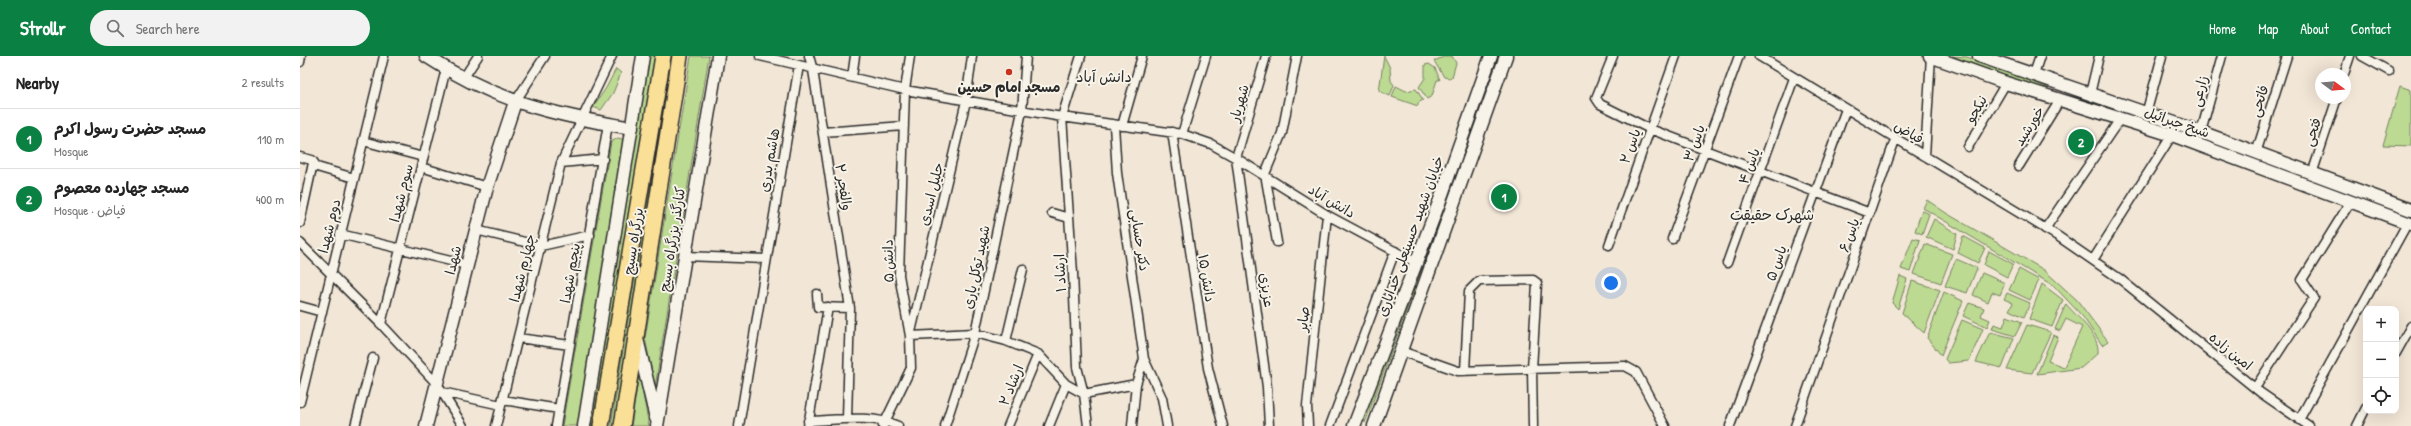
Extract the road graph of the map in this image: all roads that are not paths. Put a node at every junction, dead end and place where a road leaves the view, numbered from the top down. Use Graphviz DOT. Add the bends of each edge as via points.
graph roads {
  1 [pos="301,56"];
  2 [pos="384,56"];
  3 [pos="426,56"];
  4 [pos="478,56"];
  5 [pos="545,56"];
  6 [pos="612,56"];
  7 [pos="643,56"];
  8 [pos="663,56"];
  9 [pos="680,56"];
  10 [pos="718,56"];
  11 [pos="760,56"];
  12 [pos="809,56"];
  13 [pos="854,56"];
  14 [pos="910,56"];
  15 [pos="972,56"];
  16 [pos="1026,56"];
  17 [pos="1081,56"];
  18 [pos="1142,56"];
  19 [pos="1206,56"];
  20 [pos="1266,56"];
  21 [pos="1297,56"];
  22 [pos="1491,56"];
  23 [pos="1506,56"];
  24 [pos="1613,56"];
  25 [pos="1676,56"];
  26 [pos="1739,56"];
  27 [pos="1759,56"];
  28 [pos="1931,56"];
  29 [pos="1979,56"];
  30 [pos="2040,56"];
  31 [pos="2099,56"];
  32 [pos="2162,56"];
  33 [pos="2222,56"];
  34 [pos="2287,56"];
  35 [pos="2350,56"];
  36 [pos="2362,56"];
  37 [pos="300,62"];
  38 [pos="799,65"];
  39 [pos="2346,68"];
  40 [pos="446,69"];
  41 [pos="813,70"];
  42 [pos="2389,71"];
  43 [pos="2034,74"];
  44 [pos="852,77"];
  45 [pos="1794,78"];
  46 [pos="463,79"];
  47 [pos="2006,83"];
  48 [pos="2064,85"];
  49 [pos="905,90"];
  50 [pos="2090,94"];
  51 [pos="966,100"];
  52 [pos="2060,100"];
  53 [pos="515,102"];
  54 [pos="2335,104"];
  55 [pos="1846,109"];
  56 [pos="1022,111"];
  57 [pos="2146,114"];
  58 [pos="1062,117"];
  59 [pos="581,119"];
  60 [pos="2120,119"];
  61 [pos="608,124"];
  62 [pos="904,126"];
  63 [pos="1118,126"];
  64 [pos="632,128"];
  65 [pos="1650,129"];
  66 [pos="823,132"];
  67 [pos="1172,132"];
  68 [pos="2201,132"];
  69 [pos="1182,134"];
  70 [pos="2172,136"];
  71 [pos="1895,140"];
  72 [pos="363,141"];
  73 [pos="1968,147"];
  74 [pos="1706,150"];
  75 [pos="1925,156"];
  76 [pos="300,157"];
  77 [pos="423,157"];
  78 [pos="1236,158"];
  79 [pos="2254,158"];
  80 [pos="603,159"];
  81 [pos="313,163"];
  82 [pos="561,163"];
  83 [pos="2019,166"];
  84 [pos="421,168"];
  85 [pos="1761,171"];
  86 [pos="1265,174"];
  87 [pos="2312,174"];
  88 [pos="354,178"];
  89 [pos="487,187"];
  90 [pos="1815,192"];
  91 [pos="2352,201"];
  92 [pos="2411,210"];
  93 [pos="1052,213"];
  94 [pos="1870,213"];
  95 [pos="1327,215"];
  96 [pos="1069,218"];
  97 [pos="300,223"];
  98 [pos="2409,223"];
  99 [pos="476,230"];
  100 [pos="2045,230"];
  101 [pos="340,234"];
  102 [pos="590,235"];
  103 [pos="1672,239"];
  104 [pos="1277,242"];
  105 [pos="300,244"];
  106 [pos="1609,244"];
  107 [pos="541,246"];
  108 [pos="400,248"];
  109 [pos="1395,251"];
  110 [pos="684,256"];
  111 [pos="766,259"];
  112 [pos="2093,260"];
  113 [pos="1417,263"];
  114 [pos="1727,263"];
  115 [pos="467,265"];
  116 [pos="1023,269"];
  117 [pos="331,273"];
  118 [pos="818,294"];
  119 [pos="2138,294"];
  120 [pos="300,306"];
  121 [pos="828,307"];
  122 [pos="850,308"];
  123 [pos="322,312"];
  124 [pos="381,324"];
  125 [pos="2411,326"];
  126 [pos="975,333"];
  127 [pos="636,334"];
  128 [pos="910,336"];
  129 [pos="518,338"];
  130 [pos="1006,341"];
  131 [pos="570,345"];
  132 [pos="2399,348"];
  133 [pos="1401,351"];
  134 [pos="1038,354"];
  135 [pos="373,358"];
  136 [pos="1144,359"];
  137 [pos="1532,369"];
  138 [pos="1465,370"];
  139 [pos="1066,384"];
  140 [pos="1136,384"];
  141 [pos="439,388"];
  142 [pos="2255,388"];
  143 [pos="1084,394"];
  144 [pos="300,402"];
  145 [pos="502,403"];
  146 [pos="559,409"];
  147 [pos="2363,413"];
  148 [pos="847,419"];
  149 [pos="2299,420"];
  150 [pos="808,424"];
  151 [pos="885,424"];
  152 [pos="657,425"];
  153 [pos="355,426"];
  154 [pos="426,426"];
  155 [pos="463,426"];
  156 [pos="496,426"];
  157 [pos="556,426"];
  158 [pos="584,426"];
  159 [pos="601,426"];
  160 [pos="622,426"];
  161 [pos="739,426"];
  162 [pos="898,426"];
  163 [pos="945,426"];
  164 [pos="1008,426"];
  165 [pos="1049,426"];
  166 [pos="1088,426"];
  167 [pos="1132,426"];
  168 [pos="1167,426"];
  169 [pos="1223,426"];
  170 [pos="1269,426"];
  171 [pos="1308,426"];
  172 [pos="1330,426"];
  173 [pos="1354,426"];
  174 [pos="1374,426"];
  175 [pos="1533,426"];
  176 [pos="1665,426"];
  177 [pos="1730,426"];
  178 [pos="1796,426"];
  179 [pos="2309,426"];
  180 [pos="2356,426"];
  1 -- 37 [label="street"];
  2 -- 72 [label="street, دوم شهدا"];
  3 -- 40 [label="street"];
  4 -- 46 [label="street"];
  5 -- 53 [label="street"];
  6 -- 59 [label="street, چهارم شهدا"];
  7 -- 64 [label="street"];
  8 -- 159 [label="highway, بزرگراه بسیج"];
  9 -- 127 [label="highway, بزرگراه بسیج"];
  10 -- 110 [label="street, کنارگذر بزرگراه بسیج"];
  11 -- 38 [label="street, دانش آباد"];
  12 -- 41 [label="street, والفجر ۲"];
  13 -- 44 [label="street"];
  14 -- 49 [label="street, دانش ۵"];
  15 -- 51 [label="street, جلیل اسدی"];
  16 -- 56 [label="street, شهید توکل یاری"];
  17 -- 58 [label="street"];
  18 -- 63 [label="street, دکتر حسابی"];
  19 -- 69 [label="street"];
  20 -- 78 [label="street, شهریار"];
  21 -- 86 [label="street" via="1282,133"];
  22 -- 113 [label="street, خیابان شهید حسینعلی خدایاری"];
  23 -- 133 [label="street, خیابان شهید حسینعلی خدایاری"];
  24 -- 65 [label="street" via="1596,98 1600,104"];
  25 -- 65 [label="street, یاس ۲"];
  26 -- 74 [label="street, یاس ۳"];
  27 -- 45 [label="street, فیاض"];
  28 -- 47 [label="street, شیخ جبرائیل"];
  28 -- 75 [label="street"];
  29 -- 43 [label="street, شیخ جبرائیل"];
  30 -- 43 [label="street"];
  31 -- 50 [label="street"];
  32 -- 57 [label="street"];
  33 -- 68 [label="street, زارعی"];
  34 -- 79 [label="street, فاتحی"];
  35 -- 39 [label="street"];
  36 -- 42 [label="street"];
  38 -- 41 [label="street, دانش آباد"];
  38 -- 111 [label="street, هاشم بدری"];
  40 -- 46 [label="street"];
  40 -- 77 [label="street, سوم شهدا"];
  41 -- 44 [label="street, دانش آباد"];
  41 -- 66 [label="street, والفجر ۲"];
  43 -- 48 [label="street, شیخ جبرائیل"];
  44 -- 49 [label="street, دانش آباد"];
  45 -- 55 [label="street, فیاض"];
  45 -- 85 [label="street, یاس ۴"];
  46 -- 53 [label="street"];
  47 -- 52 [label="street, شیخ جبرائیل"];
  47 -- 73 [label="street, نیکجو"];
  48 -- 50 [label="street, شیخ جبرائیل"];
  48 -- 52 [label="street"];
  49 -- 51 [label="street, دانش آباد"];
  49 -- 62 [label="street, دانش ۵"];
  50 -- 57 [label="street, شیخ جبرائیل"];
  51 -- 56 [label="street, دانش آباد"];
  51 -- 128 [label="street, جلیل اسدی"];
  52 -- 60 [label="street, شیخ جبرائیل"];
  52 -- 83 [label="street, خورشید"];
  53 -- 59 [label="street"];
  53 -- 89 [label="street, شهدا"];
  54 -- 87 [label="street, فتحی"];
  55 -- 71 [label="street, فیاض"];
  55 -- 90 [label="street, یاس ۵"];
  56 -- 58 [label="street, دانش آباد"];
  56 -- 126 [label="street, شهید توکل یاری"];
  57 -- 68 [label="street, شیخ جبرائیل"];
  58 -- 63 [label="street, دانش آباد"];
  58 -- 96 [label="street, ارشاد ۱"];
  59 -- 61 [label="street"];
  59 -- 82 [label="street, چهارم شهدا"];
  60 -- 70 [label="street, شیخ جبرائیل"];
  60 -- 100 [label="street"];
  61 -- 64 [label="street"];
  61 -- 80 [label="street, پنجم شهدا"];
  62 -- 66 [label="street"];
  62 -- 128 [label="street, دانش ۵" via="899,275"];
  63 -- 67 [label="street, دانش آباد"];
  63 -- 136 [label="street, دکتر حسابی" via="1117,173"];
  64 -- 158 [label="street"];
  65 -- 74 [label="street"];
  65 -- 106 [label="street, یاس ۲"];
  66 -- 122 [label="street, والفجر ۲"];
  67 -- 69 [label="street, دانش آباد"];
  67 -- 169 [label="street, دانش ۱۵" via="1208,368"];
  68 -- 79 [label="street, شیخ جبرائیل"];
  69 -- 78 [label="street, دانش آباد" via="1211,144"];
  70 -- 79 [label="street, شیخ جبرائیل"];
  70 -- 112 [label="street"];
  71 -- 75 [label="street, فیاض"];
  71 -- 94 [label="street, یاس ۶"];
  72 -- 77 [label="street"];
  72 -- 88 [label="street, دوم شهدا"];
  74 -- 85 [label="street"];
  74 -- 103 [label="street, یاس ۳"];
  75 -- 100 [label="street, فیاض"];
  76 -- 81 [label="street"];
  77 -- 84 [label="street, سوم شهدا"];
  78 -- 86 [label="street, دانش آباد"];
  78 -- 170 [label="street, عزیزی" via="1267,387"];
  79 -- 87 [label="street, شیخ جبرائیل"];
  79 -- 91 [label="street, شیخ جبرائیل"];
  80 -- 82 [label="street"];
  80 -- 102 [label="street, پنجم شهدا"];
  81 -- 88 [label="street" via="317,168"];
  81 -- 97 [label="street"];
  82 -- 107 [label="street, چهارم شهدا"];
  84 -- 89 [label="street"];
  84 -- 108 [label="street, سوم شهدا"];
  85 -- 90 [label="street"];
  85 -- 114 [label="street, یاس ۴"];
  86 -- 95 [label="street, دانش آباد"];
  86 -- 104 [label="street"];
  87 -- 92 [label="street, شیخ جبرائیل"];
  88 -- 101 [label="street, دوم شهدا"];
  89 -- 99 [label="street, شهدا"];
  90 -- 94 [label="street"];
  90 -- 177 [label="street, یاس ۵"];
  91 -- 98 [label="street, شیخ جبرائیل"];
  91 -- 142 [label="street" via="2302,280 2314,298"];
  93 -- 96 [label="street"];
  94 -- 178 [label="street, یاس ۶"];
  95 -- 109 [label="street, دانش آباد"];
  95 -- 171 [label="street, صابر" via="1307,406"];
  96 -- 143 [label="street, ارشاد ۱" via="1077,367"];
  98 -- 149 [label="street"];
  99 -- 107 [label="street"];
  99 -- 115 [label="street, شهدا"];
  100 -- 112 [label="street, فیاض"];
  101 -- 108 [label="street"];
  101 -- 117 [label="street, دوم شهدا"];
  102 -- 107 [label="street"];
  102 -- 131 [label="street, پنجم شهدا"];
  105 -- 117 [label="street"];
  107 -- 129 [label="street, چهارم شهدا"];
  108 -- 115 [label="street"];
  108 -- 124 [label="street, سوم شهدا"];
  109 -- 113 [label="street, دانش آباد"];
  109 -- 172 [label="street"];
  110 -- 111 [label="street"];
  110 -- 152 [label="street, کنارگذر بزرگراه بسیج"];
  111 -- 161 [label="street, هاشم بدری"];
  112 -- 119 [label="street, فیاض"];
  113 -- 173 [label="street, خیابان شهید حسینعلی خدایاری"];
  115 -- 141 [label="street, شهدا"];
  116 -- 130 [label="street"];
  117 -- 123 [label="street, دوم شهدا"];
  117 -- 124 [label="street"];
  118 -- 121 [label="street" via="818,307"];
  119 -- 142 [label="street, امین زاده"];
  120 -- 123 [label="street"];
  121 -- 122 [label="street"];
  121 -- 150 [label="street"];
  122 -- 148 [label="street, والفجر ۲"];
  123 -- 144 [label="street, دوم شهدا"];
  124 -- 141 [label="street"];
  125 -- 132 [label="street"];
  126 -- 128 [label="street"];
  126 -- 130 [label="street"];
  126 -- 163 [label="street, شهید توکل یاری"];
  127 -- 152 [label="street"];
  127 -- 160 [label="highway, بزرگراه بسیج"];
  128 -- 151 [label="street, دانش ۵" via="910,368"];
  129 -- 131 [label="street"];
  129 -- 145 [label="street, چهارم شهدا"];
  130 -- 134 [label="street"];
  131 -- 146 [label="street, پنجم شهدا"];
  133 -- 138 [label="street"];
  133 -- 174 [label="street, خیابان شهید حسینعلی خدایاری"];
  134 -- 139 [label="street"];
  134 -- 164 [label="street, ارشاد ۲"];
  135 -- 153 [label="street"];
  136 -- 140 [label="street, دکتر حسابی"];
  136 -- 168 [label="street, دکتر حسابی" via="1162,398"];
  137 -- 138 [label="street"];
  137 -- 138 [label="street" via="1537,283 1529,279 1479,281 1473,285 1469,291"];
  137 -- 175 [label="street"];
  137 -- 176 [label="street" via="1625,366 1630,368 1636,372"];
  139 -- 143 [label="street"];
  139 -- 165 [label="street"];
  140 -- 143 [label="street"];
  140 -- 167 [label="street, دکتر حسابی"];
  141 -- 145 [label="street"];
  141 -- 154 [label="street, شهدا"];
  141 -- 155 [label="street"];
  142 -- 149 [label="street, امین زاده"];
  143 -- 166 [label="street, ارشاد ۱"];
  145 -- 146 [label="street"];
  145 -- 156 [label="street, چهارم شهدا"];
  146 -- 157 [label="street, پنجم شهدا"];
  147 -- 180 [label="street"];
  148 -- 150 [label="street"];
  148 -- 151 [label="street"];
  149 -- 179 [label="street, امین زاده"];
  151 -- 162 [label="street"];
}
